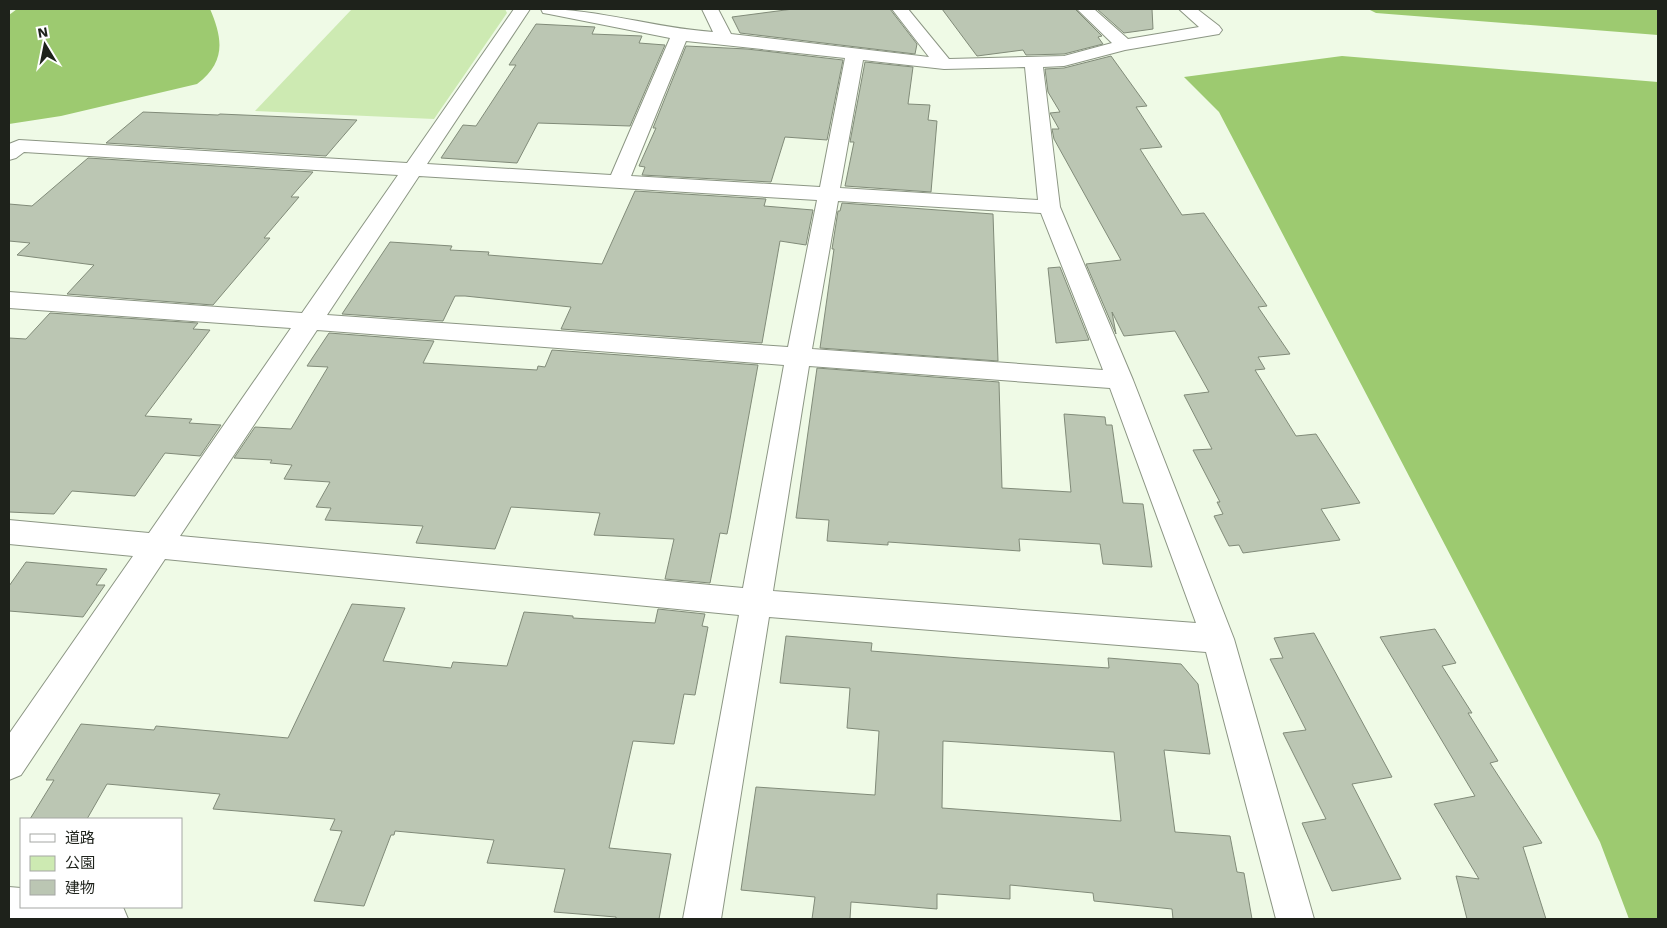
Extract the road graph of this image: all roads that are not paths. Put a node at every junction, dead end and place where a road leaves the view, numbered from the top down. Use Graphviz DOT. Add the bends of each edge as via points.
graph roads {
  1 [pos="522,9"];
  2 [pos="549,9"];
  3 [pos="710,9"];
  4 [pos="900,9"];
  5 [pos="1085,9"];
  6 [pos="1187,9"];
  7 [pos="680,35"];
  8 [pos="725,38"];
  9 [pos="1124,45"];
  10 [pos="855,53"];
  11 [pos="1033,62"];
  12 [pos="944,64"];
  13 [pos="9,154"];
  14 [pos="414,169"];
  15 [pos="619,181"];
  16 [pos="828,194"];
  17 [pos="1049,207"];
  18 [pos="9,300"];
  19 [pos="309,322"];
  20 [pos="798,358"];
  21 [pos="1120,380"];
  22 [pos="9,532"];
  23 [pos="158,546"];
  24 [pos="757,603"];
  25 [pos="1218,639"];
  26 [pos="9,764"];
  27 [pos="24,908"];
  28 [pos="109,919"];
  29 [pos="702,919"];
  30 [pos="1295,919"];
  1 -- 14 [label="street"];
  2 -- 7 [label="street"];
  3 -- 8 [label="street"];
  4 -- 12 [label="street"];
  5 -- 9 [label="street"];
  6 -- 9 [label="street" via="1213,30"];
  7 -- 8 [label="street"];
  7 -- 15 [label="street"];
  8 -- 10 [label="street"];
  9 -- 11 [label="street" via="1064,61"];
  10 -- 12 [label="street"];
  10 -- 16 [label="street"];
  11 -- 12 [label="street"];
  11 -- 17 [label="street"];
  13 -- 14 [label="street" via="19,146"];
  14 -- 15 [label="street"];
  14 -- 19 [label="street"];
  15 -- 16 [label="street"];
  16 -- 17 [label="street"];
  16 -- 20 [label="street"];
  17 -- 21 [label="street"];
  18 -- 19 [label="street"];
  19 -- 20 [label="street"];
  19 -- 23 [label="street"];
  20 -- 21 [label="street"];
  20 -- 24 [label="street"];
  21 -- 25 [label="street"];
  22 -- 23 [label="street"];
  23 -- 24 [label="street"];
  23 -- 26 [label="street"];
  24 -- 25 [label="street"];
  24 -- 29 [label="street"];
  25 -- 30 [label="street"];
  27 -- 28 [label="street"];
}
